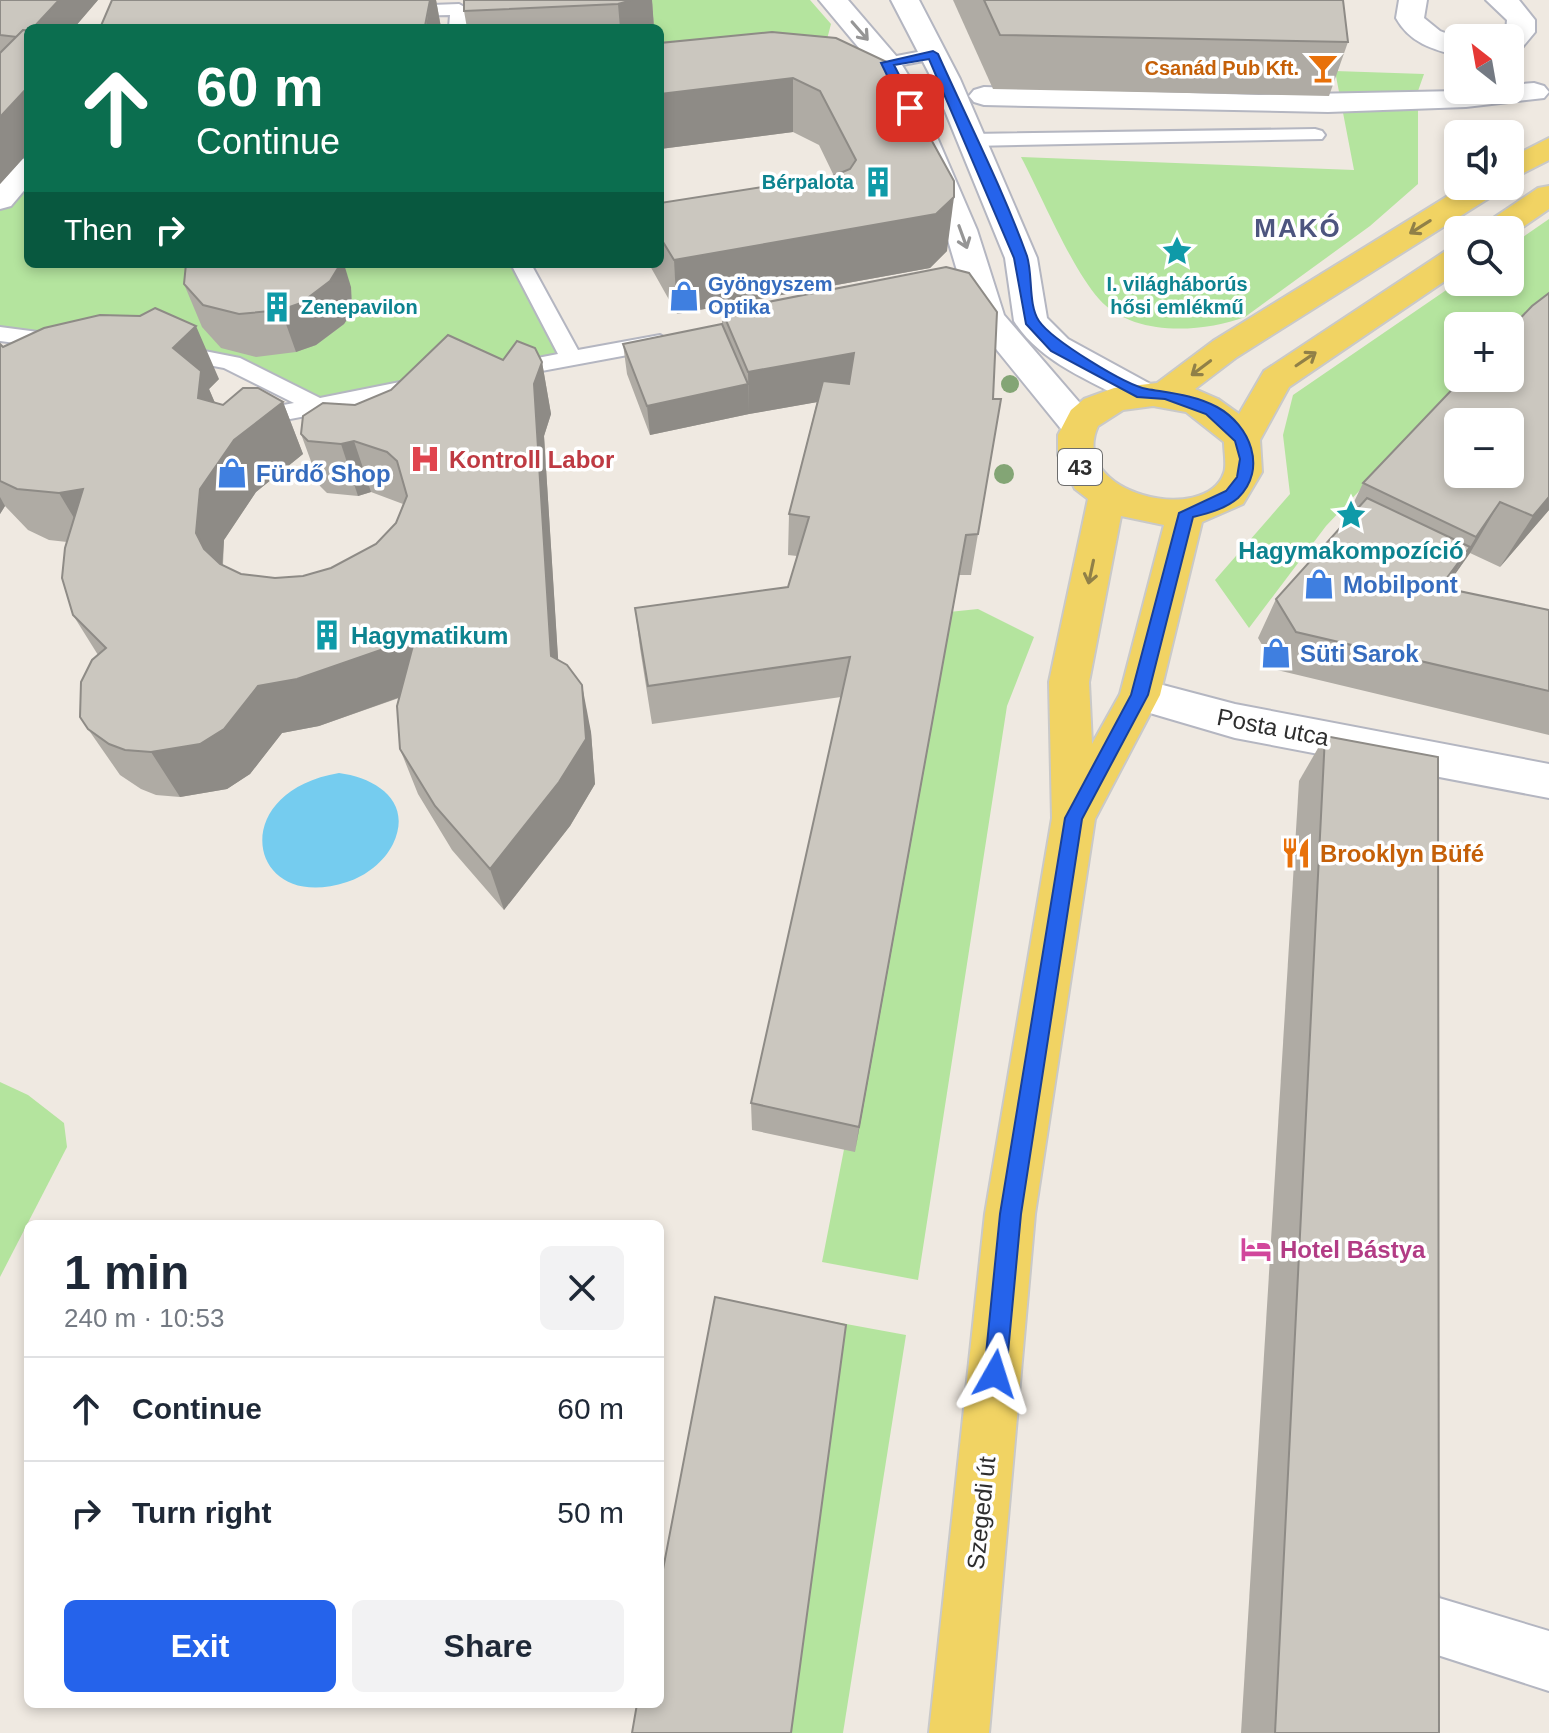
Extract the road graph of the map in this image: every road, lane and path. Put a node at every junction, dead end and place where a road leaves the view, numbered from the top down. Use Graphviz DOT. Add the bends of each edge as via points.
graph roads {
  1 [pos="833,0"];
  2 [pos="905,0"];
  3 [pos="1413,0"];
  4 [pos="1510,8"];
  5 [pos="1549,10"];
  6 [pos="379,11"];
  7 [pos="458,24"];
  8 [pos="1444,43"];
  9 [pos="933,54"];
  10 [pos="887,63"];
  11 [pos="854,67"];
  12 [pos="1524,81"];
  13 [pos="984,96"];
  14 [pos="1444,96"];
  15 [pos="1541,101"];
  16 [pos="1315,135"];
  17 [pos="971,140"];
  18 [pos="1549,147"];
  19 [pos="1524,162"];
  20 [pos="24,172"];
  21 [pos="1549,195"];
  22 [pos="0,199"];
  23 [pos="1464,200"];
  24 [pos="1518,216"];
  25 [pos="1444,266"];
  26 [pos="523,268"];
  27 [pos="0,334"];
  28 [pos="679,338"];
  29 [pos="88,345"];
  30 [pos="145,350"];
  31 [pos="571,358"];
  32 [pos="481,375"];
  33 [pos="436,383"];
  34 [pos="1154,394"];
  35 [pos="317,406"];
  36 [pos="224,424"];
  37 [pos="1079,426"];
  38 [pos="1242,440"];
  39 [pos="1107,495"];
  40 [pos="1186,513"];
  41 [pos="1140,695"];
  42 [pos="1549,781"];
  43 [pos="1074,818"];
  44 [pos="1410,1538"];
  45 [pos="1549,1661"];
  46 [pos="959,1733"];
  1 -- 10 [label="main road, one-way"];
  2 -- 9 [label="main road"];
  3 -- 8 [label="main road" via="1409,17 1415,27"];
  4 -- 5 [label="main road"];
  6 -- 7 [label="lane" via="459,9"];
  9 -- 10 [label="lane"];
  9 -- 17 [label="main road"];
  10 -- 11 [label="main road"];
  10 -- 37 [label="main road, one-way" via="919,130 968,282 988,318"];
  12 -- 15 [label="main road"];
  13 -- 14 [label="main road" via="1325,104"];
  16 -- 17 [label="lane"];
  17 -- 34 [label="main road" via="1021,258 1031,321 1056,347"];
  18 -- 19 [label="main road"];
  20 -- 22 [label="main road"];
  21 -- 24 [label="main road"];
  23 -- 34 [label="main road, 43, one-way"];
  38 -- 25 [label="main road, one-way" via="1276,379"];
  26 -- 31 [label="lane"];
  27 -- 29 [label="lane"];
  28 -- 31 [label="lane"];
  30 -- 35 [label="lane" via="202,354 258,370"];
  31 -- 32 [label="lane"];
  33 -- 35 [label="lane"];
  34 -- 37 [label="main road, 43" via="1115,398 1093,410"];
  34 -- 38 [label="main road" via="1212,410"];
  35 -- 36 [label="lane"];
  37 -- 39 [label="main road, 43" via="1074,444 1078,462"];
  38 -- 40 [label="main road, 43" via="1247,459 1238,487 1212,507"];
  39 -- 40 [label="main road, 43" via="1144,510"];
  39 -- 43 [label="main road, 43, one-way" via="1069,682"];
  40 -- 41 [label="main road, 43"];
  41 -- 42 [label="main road, Posta utca" via="1415,778"];
  41 -- 43 [label="main road, 43"];
  43 -- 46 [label="main road, Szegedi út / 43" via="1010,1214"];
  44 -- 45 [label="main road" via="1409,1618"];
}
